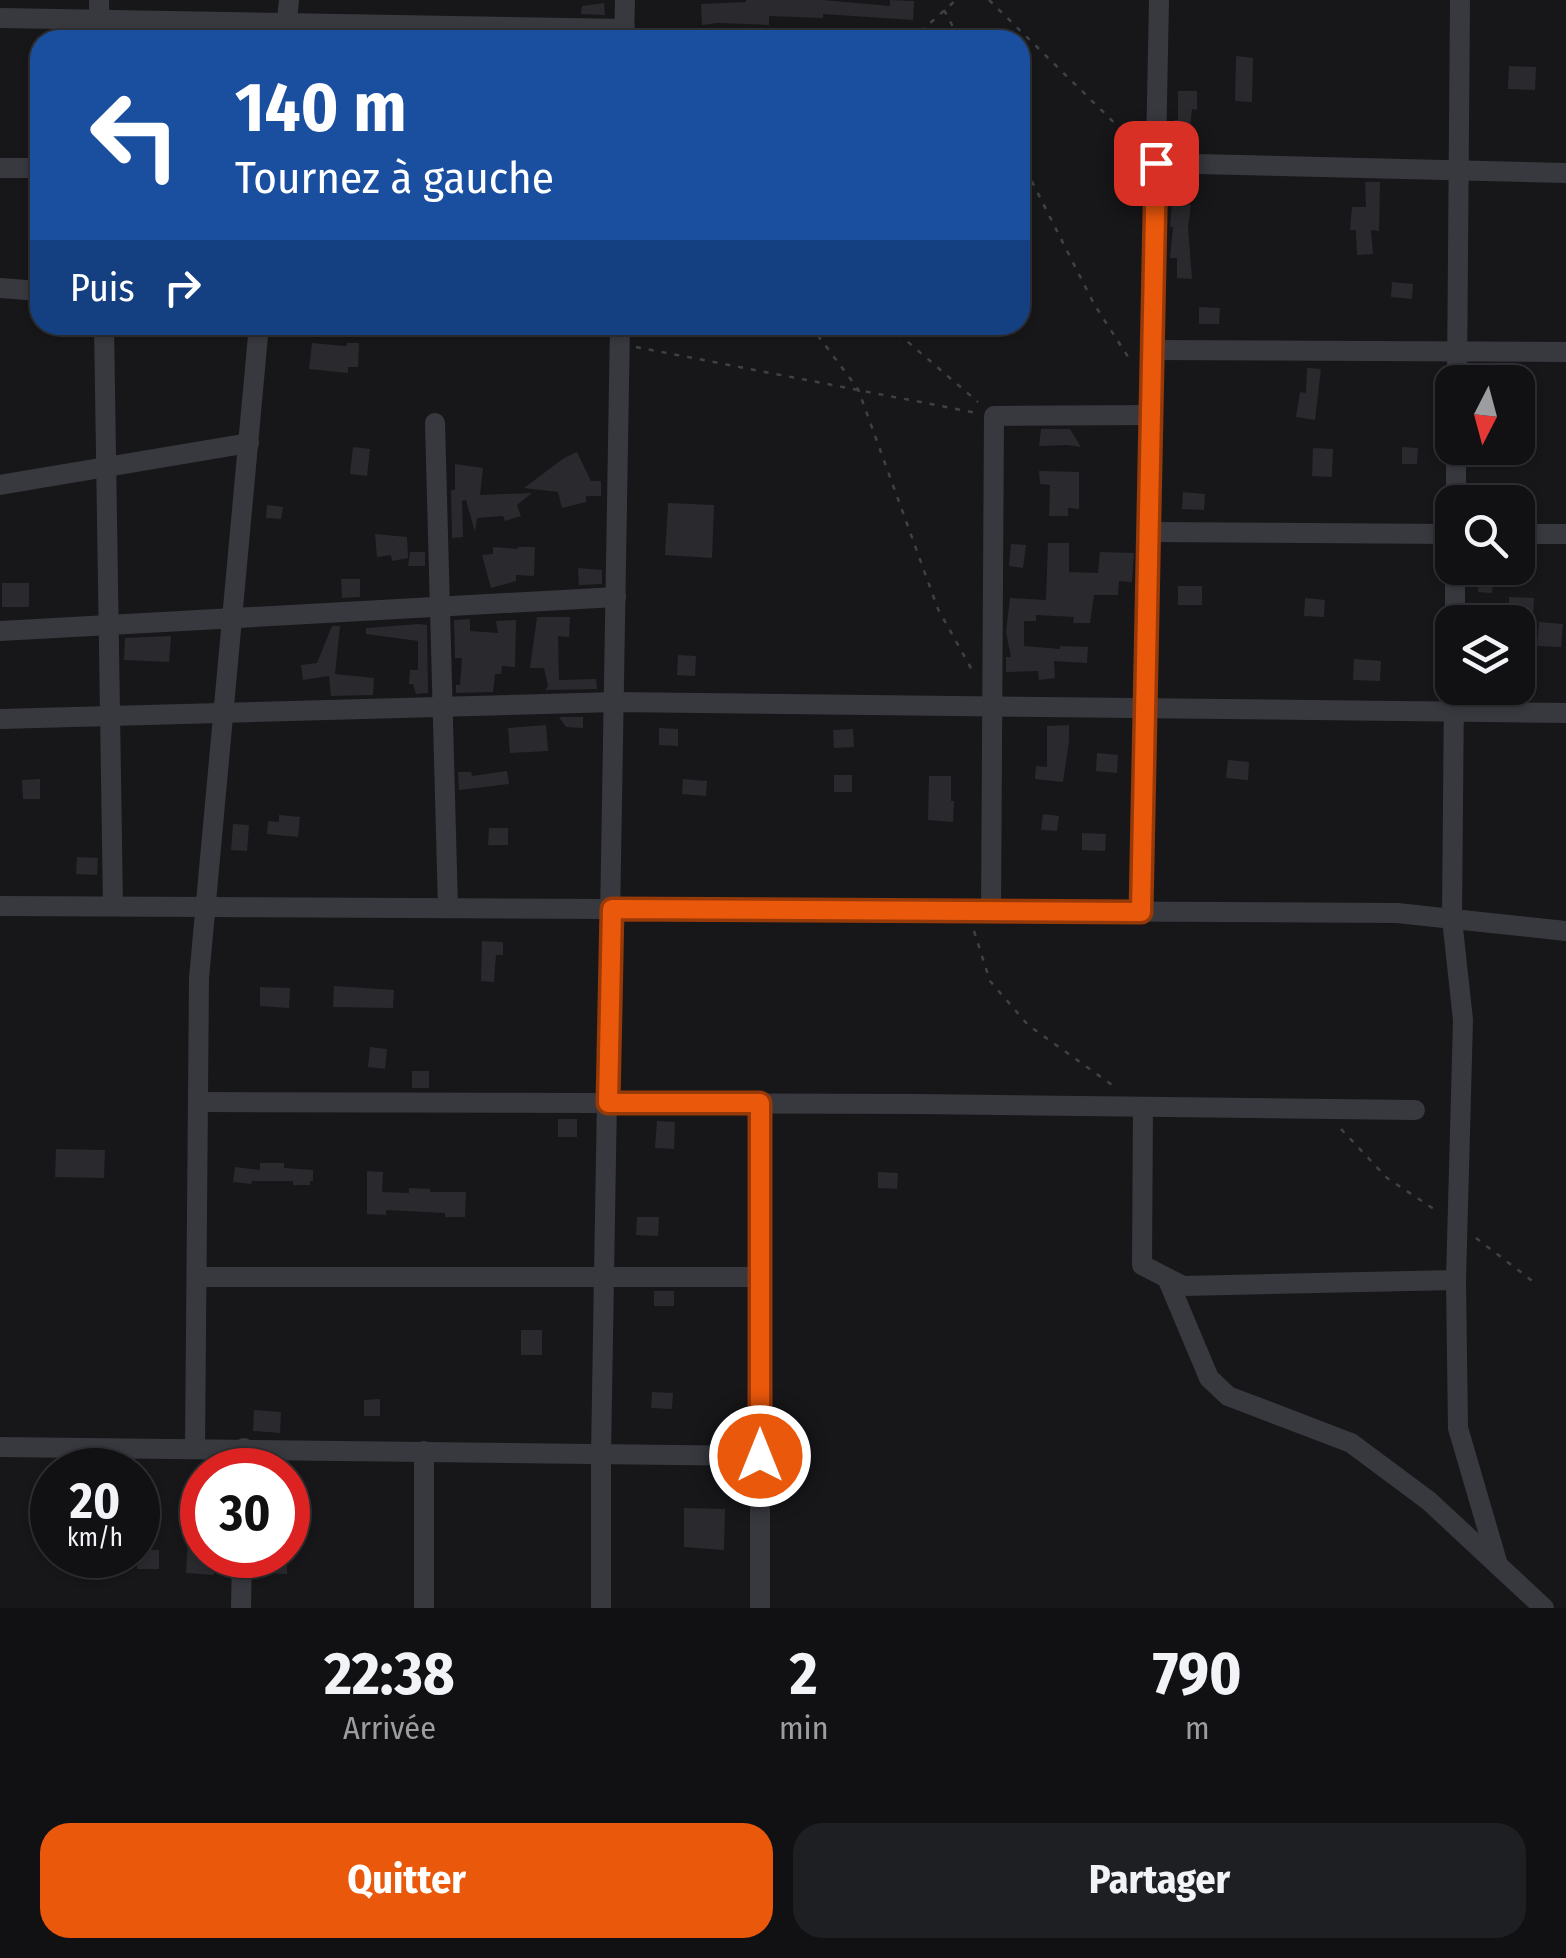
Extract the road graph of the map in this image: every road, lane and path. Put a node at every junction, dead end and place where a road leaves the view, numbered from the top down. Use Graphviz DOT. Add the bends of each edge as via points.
graph roads {
  1 [pos="289,0"];
  2 [pos="625,0"];
  3 [pos="956,0"];
  4 [pos="989,0"];
  5 [pos="1159,0"];
  6 [pos="1460,0"];
  7 [pos="944,10"];
  8 [pos="0,18"];
  9 [pos="99,20"];
  10 [pos="255,30"];
  11 [pos="286,30"];
  12 [pos="625,30"];
  13 [pos="923,30"];
  14 [pos="955,30"];
  15 [pos="1020,30"];
  16 [pos="1030,40"];
  17 [pos="1156,163"];
  18 [pos="0,168"];
  19 [pos="30,168"];
  20 [pos="1458,170"];
  21 [pos="1566,173"];
  22 [pos="1030,178"];
  23 [pos="0,288"];
  24 [pos="30,290"];
  25 [pos="104,335"];
  26 [pos="258,335"];
  27 [pos="620,335"];
  28 [pos="818,335"];
  29 [pos="900,335"];
  30 [pos="1152,350"];
  31 [pos="1457,352"];
  32 [pos="1566,352"];
  33 [pos="1132,364"];
  34 [pos="1457,365"];
  35 [pos="858,389"];
  36 [pos="1151,415"];
  37 [pos="994,416"];
  38 [pos="435,423"];
  39 [pos="248,443"];
  40 [pos="106,468"];
  41 [pos="0,486"];
  42 [pos="1149,532"];
  43 [pos="1435,534"];
  44 [pos="1535,534"];
  45 [pos="1566,534"];
  46 [pos="616,597"];
  47 [pos="440,607"];
  48 [pos="232,619"];
  49 [pos="109,626"];
  50 [pos="0,631"];
  51 [pos="974,674"];
  52 [pos="615,702"];
  53 [pos="1454,705"];
  54 [pos="442,706"];
  55 [pos="993,706"];
  56 [pos="1145,708"];
  57 [pos="1454,712"];
  58 [pos="224,713"];
  59 [pos="1566,713"];
  60 [pos="110,716"];
  61 [pos="0,719"];
  62 [pos="0,906"];
  63 [pos="113,906"];
  64 [pos="206,906"];
  65 [pos="448,908"];
  66 [pos="612,909"];
  67 [pos="967,911"];
  68 [pos="992,911"];
  69 [pos="1141,912"];
  70 [pos="1452,919"];
  71 [pos="1566,931"];
  72 [pos="1114,1086"];
  73 [pos="198,1102"];
  74 [pos="608,1103"];
  75 [pos="760,1103"];
  76 [pos="1143,1107"];
  77 [pos="1323,1109"];
  78 [pos="1415,1110"];
  79 [pos="1458,1224"];
  80 [pos="197,1276"];
  81 [pos="604,1277"];
  82 [pos="760,1277"];
  83 [pos="1166,1278"];
  84 [pos="1456,1280"];
  85 [pos="1535,1283"];
  86 [pos="0,1447"];
  87 [pos="195,1448"];
  88 [pos="424,1451"];
  89 [pos="601,1454"];
  90 [pos="310,1456"];
  91 [pos="760,1456"];
  92 [pos="1498,1565"];
  93 [pos="242,1578"];
  94 [pos="241,1608"];
  95 [pos="424,1608"];
  96 [pos="601,1608"];
  97 [pos="760,1608"];
  98 [pos="1544,1608"];
  1 -- 11 [label="street"];
  2 -- 12 [label="street"];
  3 -- 7 [label="path"];
  4 -- 15 [label="path"];
  5 -- 17 [label="street"];
  6 -- 20 [label="street"];
  7 -- 13 [label="path"];
  7 -- 14 [label="path"];
  8 -- 9 [label="street"];
  9 -- 10 [label="street"];
  16 -- 17 [label="path"];
  17 -- 20 [label="street"];
  17 -- 30 [label="street"];
  18 -- 19 [label="street"];
  20 -- 21 [label="street"];
  20 -- 31 [label="street"];
  22 -- 33 [label="path"];
  23 -- 24 [label="street"];
  25 -- 40 [label="street"];
  26 -- 39 [label="street"];
  27 -- 35 [label="path"];
  27 -- 46 [label="street"];
  28 -- 35 [label="path"];
  29 -- 37 [label="path"];
  30 -- 31 [label="street"];
  30 -- 36 [label="street"];
  31 -- 32 [label="street"];
  31 -- 34 [label="street"];
  35 -- 37 [label="path"];
  35 -- 51 [label="path" via="938,610"];
  36 -- 37 [label="street"];
  36 -- 42 [label="street"];
  37 -- 55 [label="street"];
  38 -- 47 [label="street"];
  39 -- 40 [label="street"];
  39 -- 48 [label="street"];
  40 -- 41 [label="street"];
  40 -- 49 [label="street"];
  42 -- 43 [label="street"];
  42 -- 56 [label="street"];
  44 -- 45 [label="street"];
  46 -- 47 [label="street"];
  46 -- 52 [label="street"];
  47 -- 48 [label="street"];
  47 -- 54 [label="street"];
  48 -- 49 [label="street"];
  48 -- 58 [label="street"];
  49 -- 50 [label="street"];
  49 -- 60 [label="street"];
  52 -- 54 [label="street"];
  52 -- 55 [label="street"];
  52 -- 66 [label="street"];
  53 -- 57 [label="street"];
  54 -- 58 [label="street"];
  54 -- 65 [label="street"];
  55 -- 56 [label="street"];
  55 -- 68 [label="street"];
  56 -- 57 [label="street"];
  56 -- 69 [label="street"];
  57 -- 59 [label="street"];
  57 -- 70 [label="street"];
  58 -- 60 [label="street"];
  58 -- 64 [label="street"];
  60 -- 61 [label="street"];
  60 -- 63 [label="street"];
  62 -- 63 [label="street"];
  63 -- 64 [label="street"];
  64 -- 65 [label="street"];
  64 -- 73 [label="street"];
  65 -- 66 [label="street"];
  66 -- 67 [label="street"];
  66 -- 74 [label="street"];
  67 -- 68 [label="street"];
  67 -- 72 [label="path" via="990,981 1028,1025"];
  68 -- 69 [label="street"];
  69 -- 70 [label="street"];
  70 -- 71 [label="street"];
  70 -- 79 [label="street" via="1463,1020"];
  73 -- 74 [label="street"];
  73 -- 80 [label="street"];
  74 -- 75 [label="street"];
  74 -- 81 [label="street"];
  75 -- 76 [label="street"];
  75 -- 82 [label="street"];
  76 -- 77 [label="street"];
  76 -- 83 [label="street" via="1142,1265"];
  77 -- 78 [label="street"];
  77 -- 79 [label="path" via="1386,1178"];
  79 -- 84 [label="street"];
  79 -- 85 [label="path"];
  80 -- 81 [label="street"];
  80 -- 87 [label="street"];
  81 -- 82 [label="street"];
  81 -- 89 [label="street"];
  82 -- 91 [label="street"];
  83 -- 84 [label="street" via="1183,1286"];
  83 -- 92 [label="street" via="1209,1378 1228,1396 1351,1442"];
  84 -- 92 [label="street" via="1458,1428"];
  86 -- 87 [label="street"];
  88 -- 89 [label="street"];
  88 -- 90 [label="street"];
  88 -- 95 [label="street"];
  89 -- 91 [label="street"];
  89 -- 96 [label="street"];
  91 -- 97 [label="street"];
  92 -- 98 [label="street"];
  93 -- 94 [label="street"];
}
